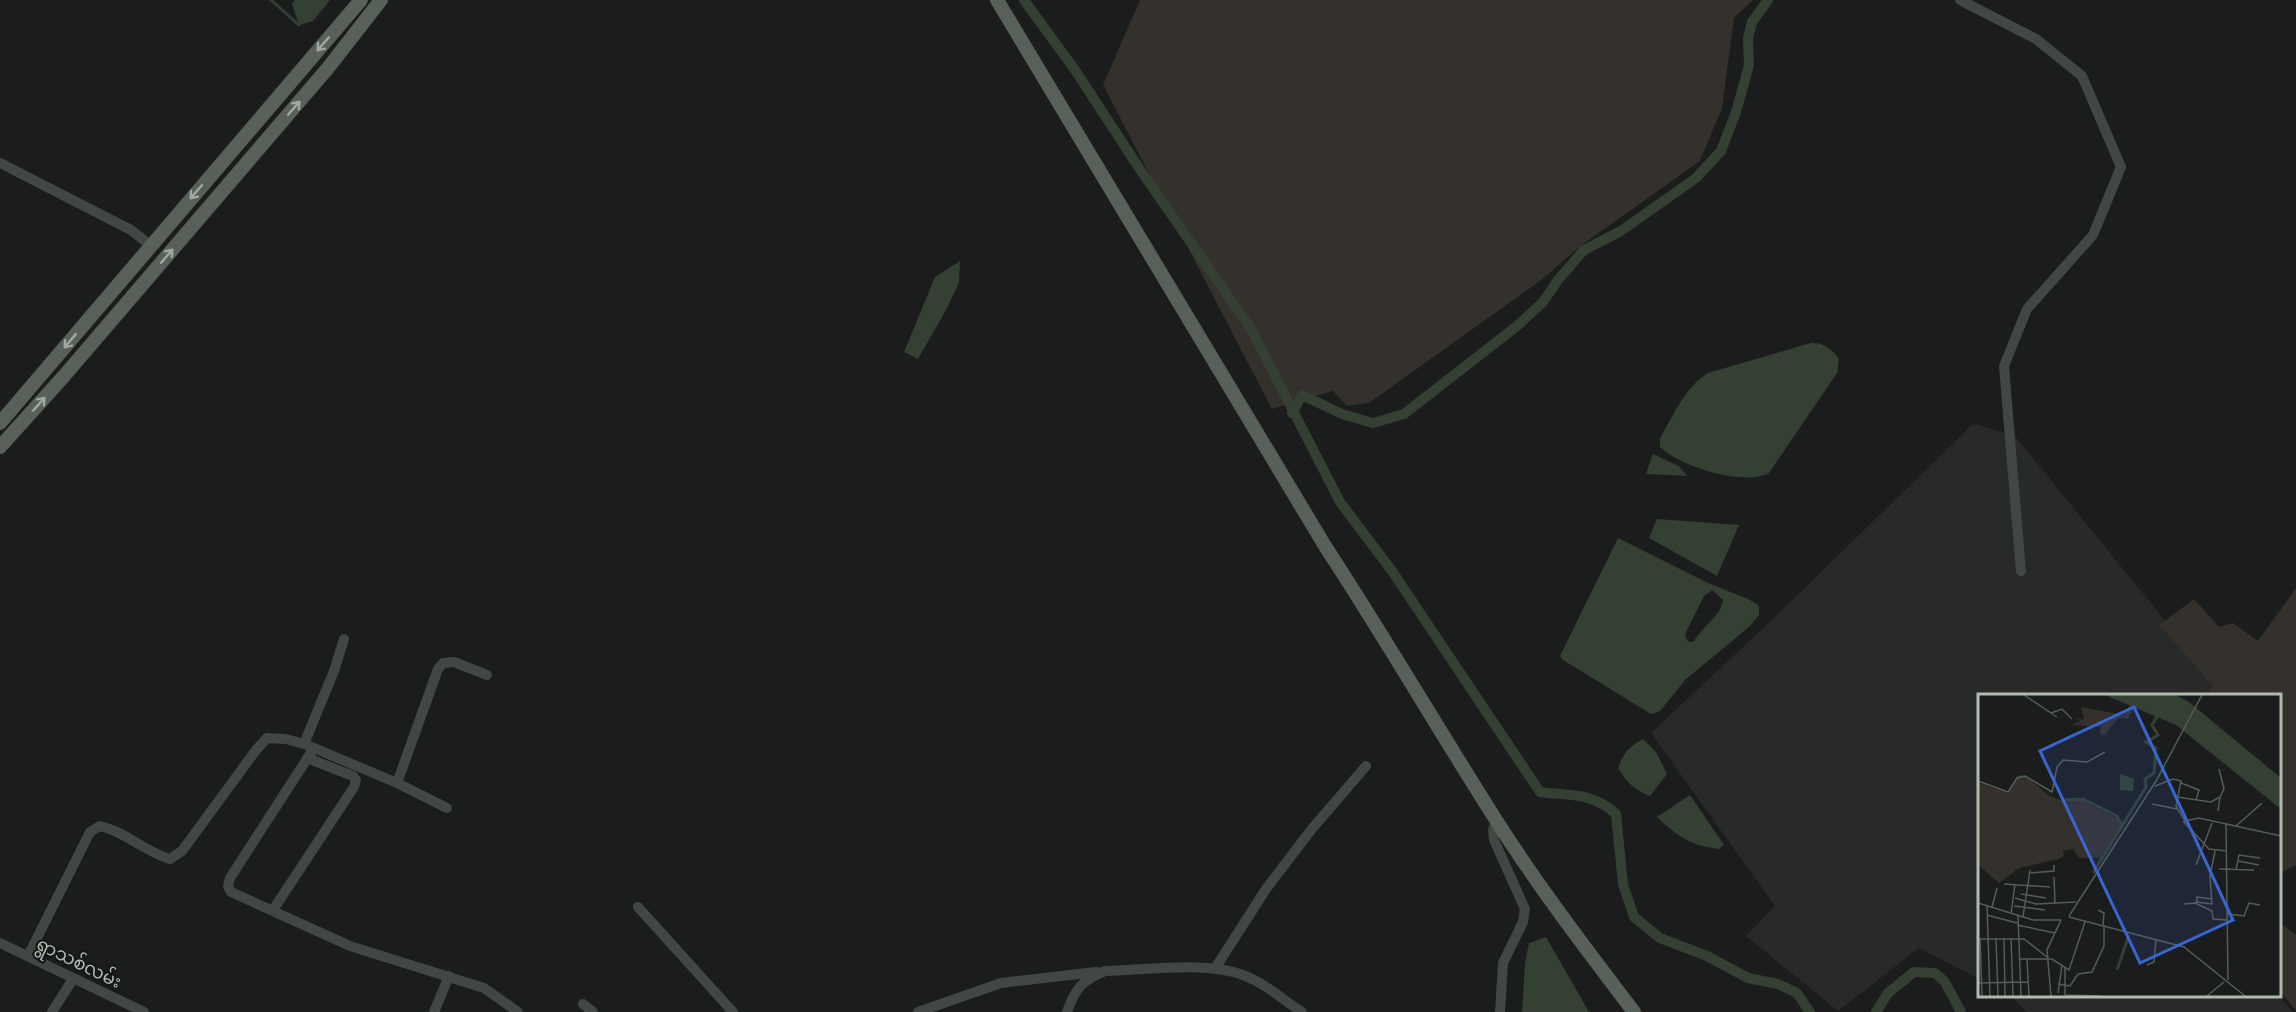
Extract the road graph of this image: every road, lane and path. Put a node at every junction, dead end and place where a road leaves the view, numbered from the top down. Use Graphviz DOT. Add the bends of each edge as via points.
graph roads {
  1 [pos="361,0"];
  2 [pos="381,0"];
  3 [pos="997,0"];
  4 [pos="1960,0"];
  5 [pos="0,163"];
  6 [pos="150,245"];
  7 [pos="0,423"];
  8 [pos="0,447"];
  9 [pos="2021,571"];
  10 [pos="344,639"];
  11 [pos="487,675"];
  12 [pos="308,750"];
  13 [pos="1366,766"];
  14 [pos="397,783"];
  15 [pos="447,808"];
  16 [pos="1496,821"];
  17 [pos="638,907"];
  18 [pos="273,910"];
  19 [pos="0,943"];
  20 [pos="28,956"];
  21 [pos="1216,967"];
  22 [pos="1105,971"];
  23 [pos="449,976"];
  24 [pos="73,980"];
  25 [pos="583,1004"];
  26 [pos="52,1012"];
  27 [pos="144,1012"];
  28 [pos="434,1012"];
  29 [pos="518,1012"];
  30 [pos="593,1012"];
  31 [pos="733,1012"];
  32 [pos="918,1012"];
  33 [pos="1067,1012"];
  34 [pos="1302,1012"];
  35 [pos="1500,1012"];
  36 [pos="1634,1012"];
  1 -- 6 [label="main road, one-way"];
  8 -- 2 [label="main road, one-way" via="328,68"];
  3 -- 16 [label="main road" via="1325,546"];
  4 -- 9 [label="street" via="2036,39 2082,76 2121,167 2093,235 2026,309 2004,366"];
  5 -- 6 [label="street" via="131,230"];
  6 -- 7 [label="main road, one-way"];
  10 -- 12 [label="street"];
  11 -- 14 [label="street" via="454,662 443,663 438,669"];
  12 -- 14 [label="street"];
  12 -- 18 [label="street" via="228,886 231,892"];
  12 -- 18 [label="street" via="356,780"];
  12 -- 20 [label="street" via="286,739 267,738 182,851 170,859 156,855 115,829 100,826 90,832"];
  13 -- 21 [label="street" via="1266,889"];
  14 -- 15 [label="street"];
  16 -- 35 [label="street" via="1494,840 1524,909 1523,922 1503,963"];
  16 -- 36 [label="main road"];
  17 -- 31 [label="street"];
  18 -- 23 [label="street" via="350,946"];
  19 -- 20 [label="street, ရွာသစ်လမ်း"];
  20 -- 24 [label="street, ရွာသစ်လမ်း"];
  21 -- 22 [label="street"];
  21 -- 34 [label="street" via="1244,975"];
  22 -- 32 [label="street" via="1001,983"];
  22 -- 33 [label="street" via="1089,977 1077,988"];
  23 -- 28 [label="street"];
  23 -- 29 [label="street" via="484,988"];
  24 -- 26 [label="street"];
  24 -- 27 [label="street, ရွာသစ်လမ်း"];
  25 -- 30 [label="street"];
}
